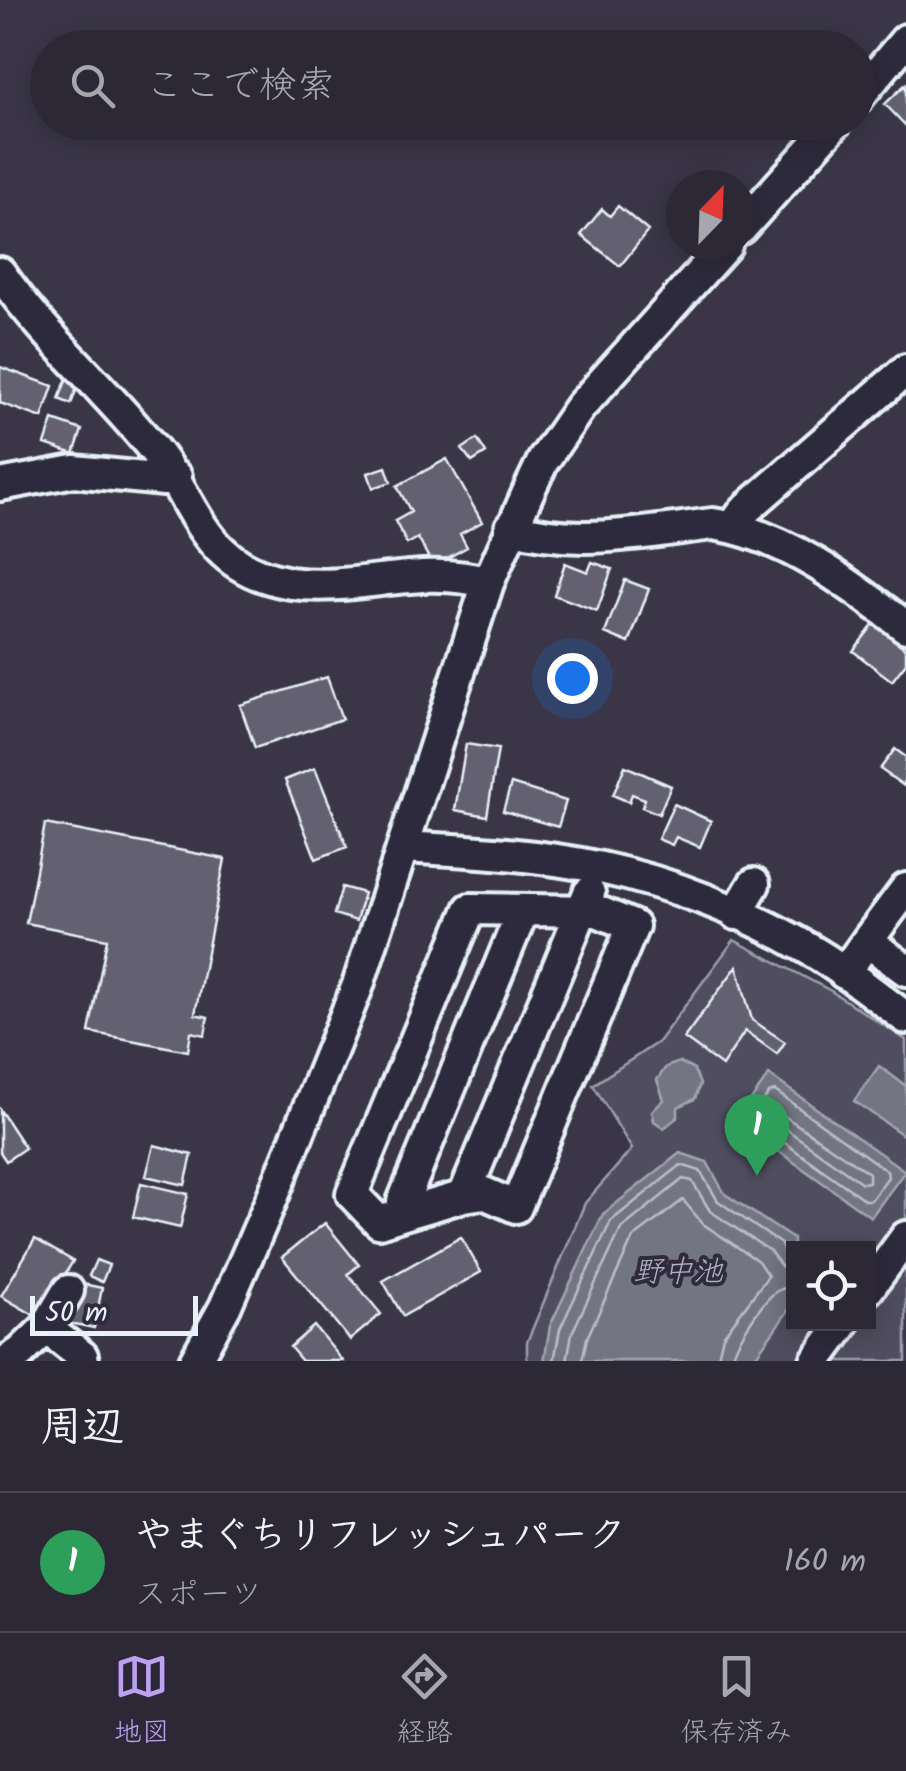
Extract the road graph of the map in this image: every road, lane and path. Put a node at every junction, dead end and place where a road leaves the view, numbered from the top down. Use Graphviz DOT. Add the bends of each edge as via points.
graph roads {
  1 [pos="906,40"];
  2 [pos="876,75"];
  3 [pos="820,140"];
  4 [pos="756,211"];
  5 [pos="712,260"];
  6 [pos="0,273"];
  7 [pos="906,370"];
  8 [pos="176,477"];
  9 [pos="0,485"];
  10 [pos="733,527"];
  11 [pos="511,528"];
  12 [pos="488,583"];
  13 [pos="906,627"];
  14 [pos="404,847"];
  15 [pos="600,868"];
  16 [pos="754,884"];
  17 [pos="906,889"];
  18 [pos="523,910"];
  19 [pos="582,911"];
  20 [pos="736,914"];
  21 [pos="866,940"];
  22 [pos="906,970"];
  23 [pos="844,973"];
  24 [pos="906,1018"];
  25 [pos="464,1196"];
  26 [pos="407,1212"];
  27 [pos="906,1237"];
  28 [pos="876,1278"];
  29 [pos="68,1291"];
  30 [pos="46,1328"];
  31 [pos="838,1331"];
  32 [pos="7,1361"];
  33 [pos="83,1361"];
  34 [pos="195,1361"];
  35 [pos="816,1361"];
  1 -- 2 [label="street"];
  3 -- 4 [label="street"];
  5 -- 11 [label="street" via="580,407 543,461"];
  6 -- 8 [label="street"];
  7 -- 10 [label="street" via="744,510"];
  8 -- 9 [label="street" via="74,471"];
  8 -- 12 [label="street" via="209,538 256,574 290,583 420,574"];
  10 -- 11 [label="street" via="592,538 542,537"];
  10 -- 13 [label="street" via="820,567"];
  11 -- 12 [label="street"];
  12 -- 14 [label="street"];
  14 -- 15 [label="street"];
  14 -- 34 [label="street" via="358,985 273,1196"];
  15 -- 19 [label="street"];
  15 -- 20 [label="street"];
  16 -- 20 [label="street"];
  17 -- 21 [label="street"];
  18 -- 19 [label="street"];
  18 -- 26 [label="street" via="403,1202"];
  18 -- 26 [label="street" via="470,909 352,1194 378,1222"];
  19 -- 25 [label="street"];
  19 -- 25 [label="street" via="633,926 516,1207 484,1193"];
  20 -- 23 [label="street"];
  21 -- 22 [label="street"];
  21 -- 23 [label="street"];
  23 -- 24 [label="street"];
  25 -- 26 [label="street"];
  27 -- 28 [label="street"];
  29 -- 30 [label="street"];
  30 -- 32 [label="street"];
  30 -- 33 [label="street"];
  31 -- 35 [label="street"];
}
